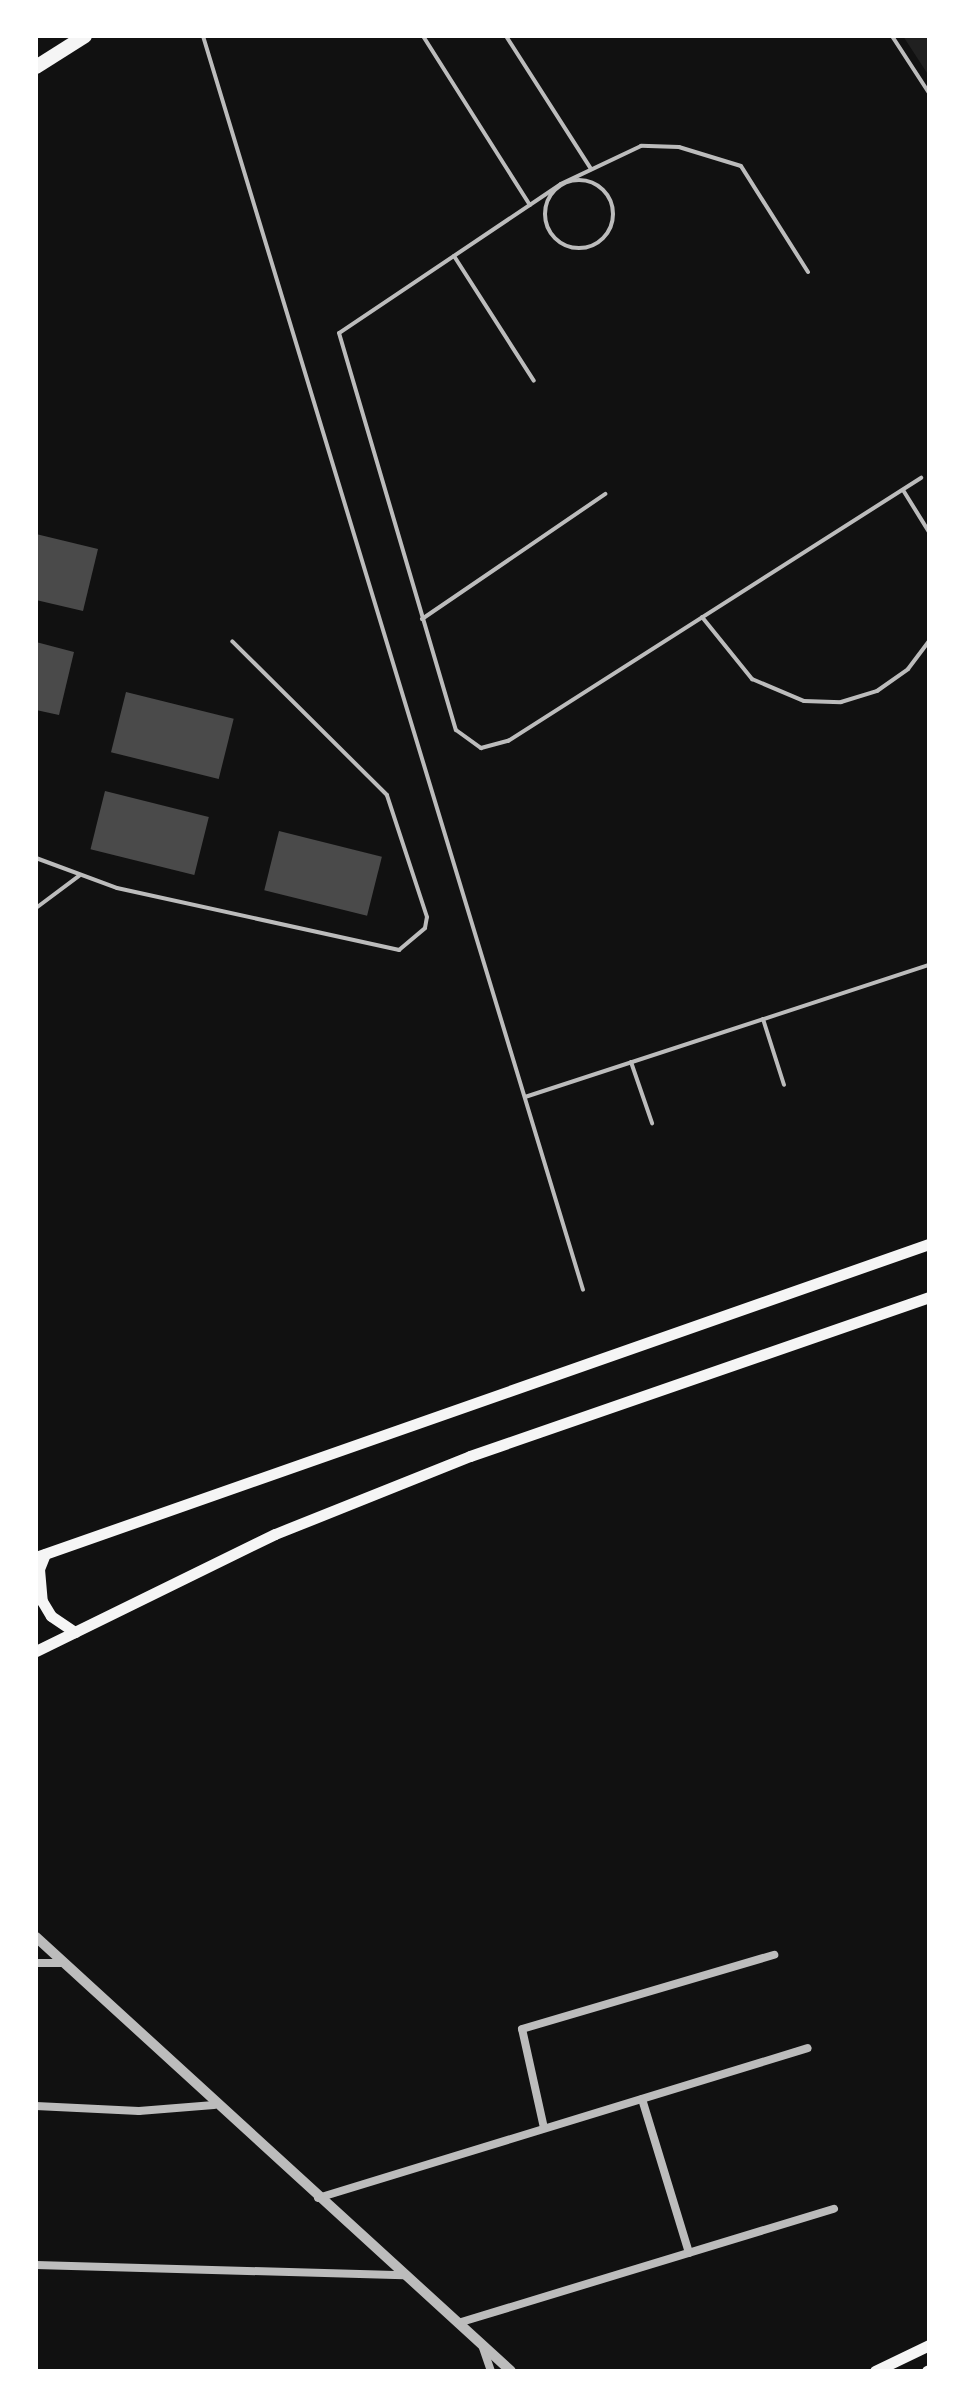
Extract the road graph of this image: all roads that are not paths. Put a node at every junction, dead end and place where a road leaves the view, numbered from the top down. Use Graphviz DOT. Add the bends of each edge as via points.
graph roads {
  1 [pos="85,36"];
  2 [pos="203,36"];
  3 [pos="423,36"];
  4 [pos="506,36"];
  5 [pos="892,36"];
  6 [pos="36,67"];
  7 [pos="929,93"];
  8 [pos="591,169"];
  9 [pos="561,184"];
  10 [pos="530,205"];
  11 [pos="454,256"];
  12 [pos="808,272"];
  13 [pos="534,381"];
  14 [pos="921,478"];
  15 [pos="902,490"];
  16 [pos="605,494"];
  17 [pos="929,532"];
  18 [pos="702,617"];
  19 [pos="422,619"];
  20 [pos="232,641"];
  21 [pos="929,641"];
  22 [pos="36,858"];
  23 [pos="80,875"];
  24 [pos="36,908"];
  25 [pos="929,965"];
  26 [pos="763,1019"];
  27 [pos="631,1062"];
  28 [pos="784,1085"];
  29 [pos="525,1097"];
  30 [pos="652,1123"];
  31 [pos="929,1244"];
  32 [pos="583,1290"];
  33 [pos="929,1297"];
  34 [pos="40,1555"];
  35 [pos="75,1632"];
  36 [pos="36,1651"];
  37 [pos="36,1937"];
  38 [pos="774,1955"];
  39 [pos="36,1963"];
  40 [pos="61,1963"];
  41 [pos="808,2048"];
  42 [pos="642,2099"];
  43 [pos="214,2105"];
  44 [pos="36,2106"];
  45 [pos="544,2128"];
  46 [pos="318,2198"];
  47 [pos="834,2209"];
  48 [pos="689,2253"];
  49 [pos="36,2265"];
  50 [pos="404,2275"];
  51 [pos="458,2323"];
  52 [pos="481,2344"];
  53 [pos="929,2345"];
  54 [pos="491,2371"];
  55 [pos="511,2371"];
  56 [pos="875,2371"];
  1 -- 6 [label="highway"];
  2 -- 29 [label="lane"];
  3 -- 10 [label="lane"];
  4 -- 8 [label="lane"];
  5 -- 7 [label="lane"];
  8 -- 9 [label="lane"];
  8 -- 12 [label="lane" via="641,146 679,147 741,166"];
  9 -- 9 [label="lane" via="584,180 610,199 613,220 593,246 561,243 546,225 546,202"];
  9 -- 10 [label="lane"];
  10 -- 11 [label="lane"];
  11 -- 13 [label="lane"];
  11 -- 19 [label="lane" via="339,333"];
  14 -- 15 [label="lane"];
  15 -- 17 [label="lane"];
  15 -- 18 [label="lane"];
  16 -- 19 [label="lane"];
  18 -- 19 [label="lane" via="508,741 481,748 456,730"];
  18 -- 21 [label="lane" via="752,679 804,701 841,702 877,691 908,669"];
  20 -- 23 [label="lane" via="387,795 427,917 425,928 399,950"];
  22 -- 23 [label="lane"];
  23 -- 24 [label="lane"];
  25 -- 26 [label="lane"];
  26 -- 27 [label="lane"];
  26 -- 28 [label="lane"];
  27 -- 29 [label="lane"];
  27 -- 30 [label="lane"];
  29 -- 32 [label="lane"];
  31 -- 34 [label="main road"];
  33 -- 35 [label="main road" via="470,1456 275,1534"];
  34 -- 35 [label="main road" via="42,1601 51,1616"];
  35 -- 36 [label="main road"];
  37 -- 40 [label="street"];
  38 -- 45 [label="street" via="522,2029"];
  39 -- 40 [label="street"];
  40 -- 43 [label="street"];
  41 -- 42 [label="street"];
  42 -- 45 [label="street"];
  42 -- 48 [label="street"];
  43 -- 44 [label="street" via="139,2111"];
  43 -- 46 [label="street"];
  45 -- 46 [label="street"];
  46 -- 50 [label="street"];
  47 -- 48 [label="street"];
  48 -- 51 [label="street"];
  49 -- 50 [label="street"];
  50 -- 51 [label="street"];
  51 -- 52 [label="street"];
  52 -- 54 [label="street"];
  52 -- 55 [label="street"];
  53 -- 56 [label="main road"];
}
